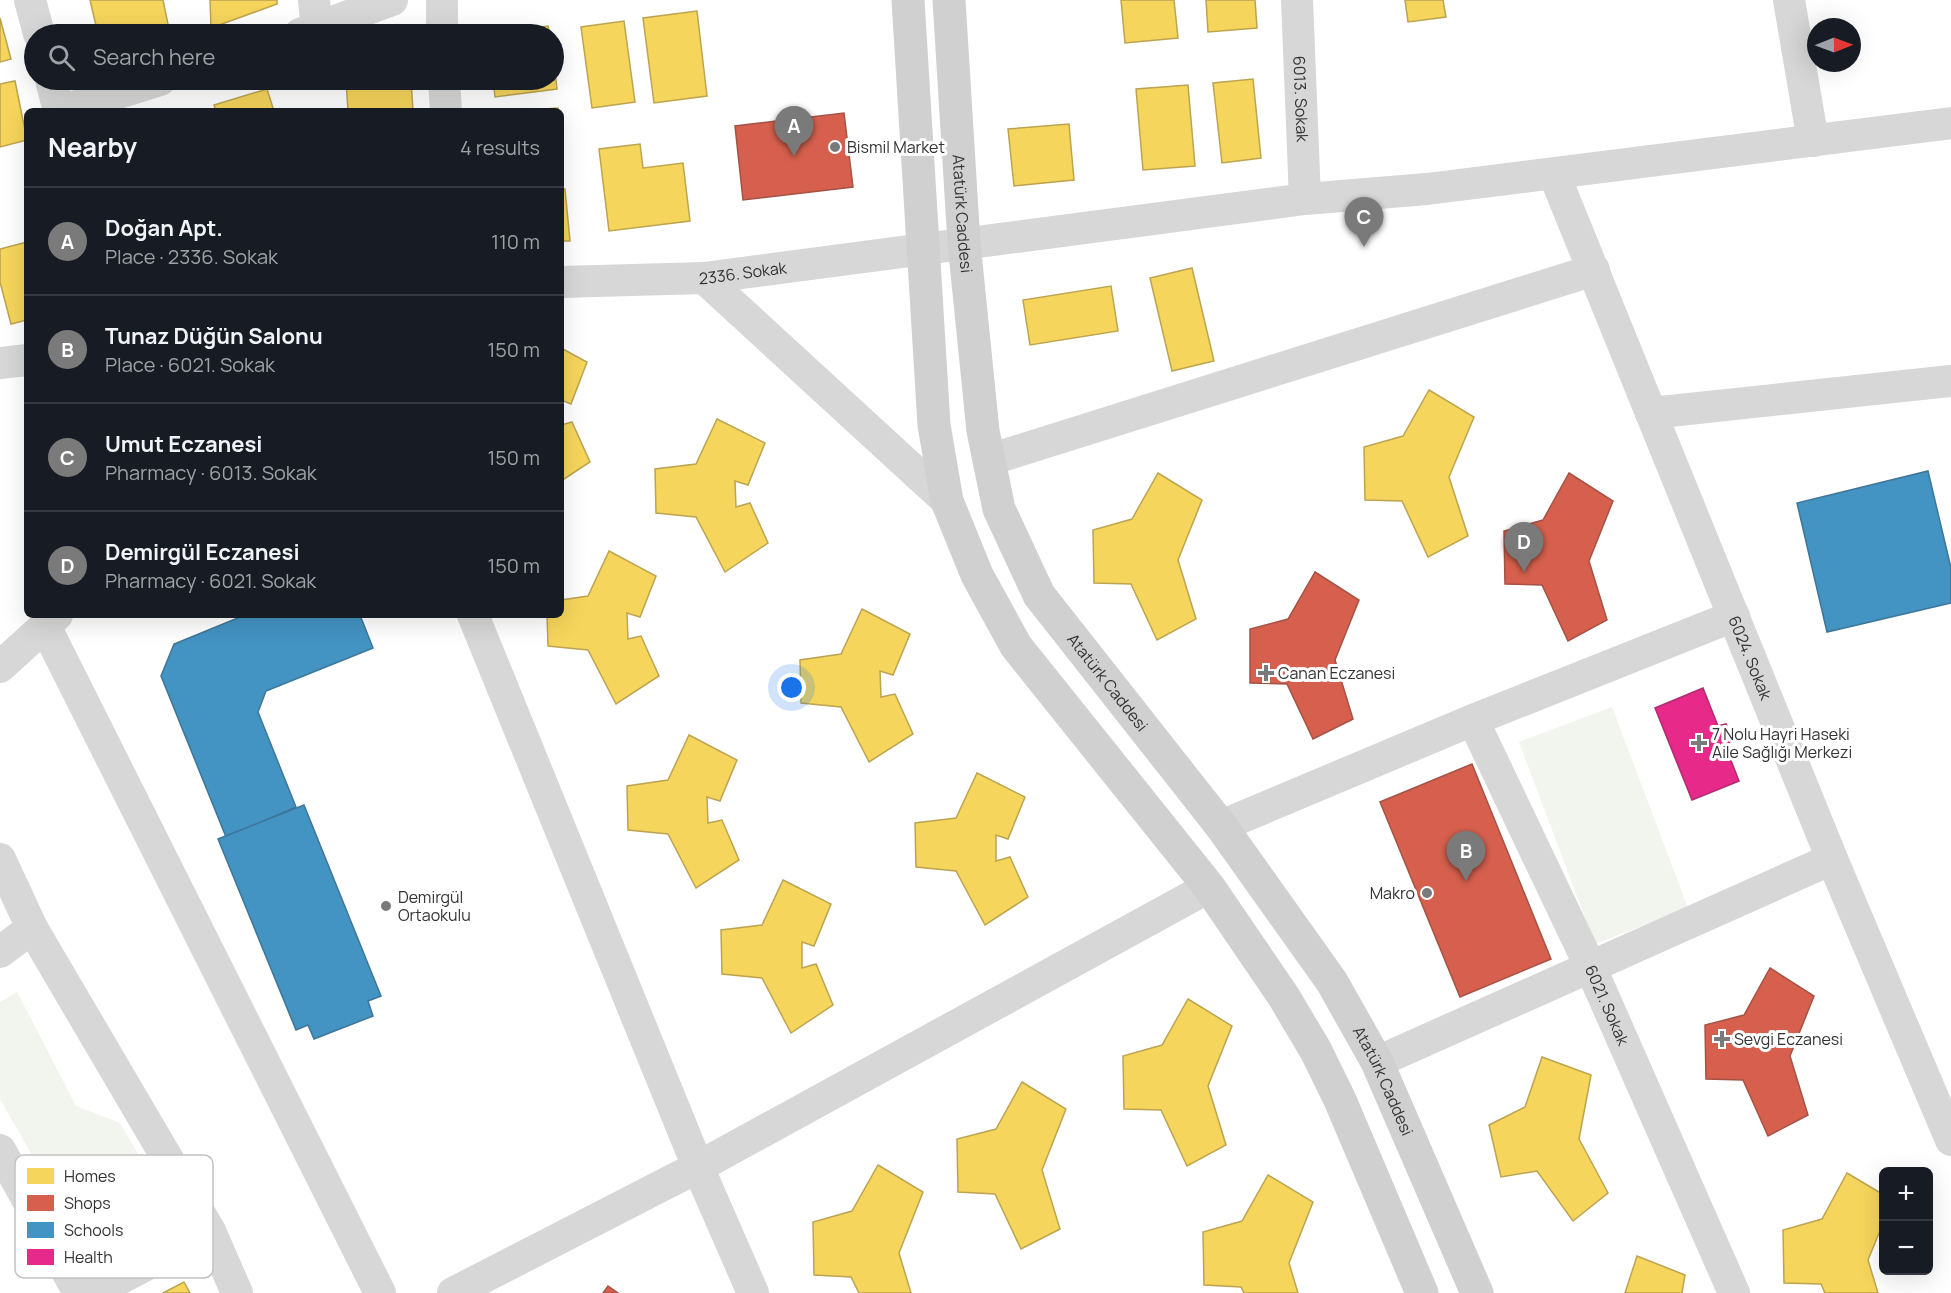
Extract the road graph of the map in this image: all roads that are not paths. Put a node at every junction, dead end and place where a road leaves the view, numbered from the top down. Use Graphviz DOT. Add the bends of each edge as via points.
graph roads {
  1 [pos="30,0"];
  2 [pos="392,0"];
  3 [pos="442,0"];
  4 [pos="908,0"];
  5 [pos="948,0"];
  6 [pos="1297,0"];
  7 [pos="1789,0"];
  8 [pos="310,21"];
  9 [pos="36,24"];
  10 [pos="442,24"];
  11 [pos="54,90"];
  12 [pos="128,90"];
  13 [pos="445,90"];
  14 [pos="59,108"];
  15 [pos="70,108"];
  16 [pos="446,108"];
  17 [pos="1951,123"];
  18 [pos="1814,141"];
  19 [pos="1554,174"];
  20 [pos="1305,199"];
  21 [pos="964,243"];
  22 [pos="923,249"];
  23 [pos="1594,270"];
  24 [pos="704,278"];
  25 [pos="564,282"];
  26 [pos="24,360"];
  27 [pos="0,363"];
  28 [pos="1951,381"];
  29 [pos="1652,413"];
  30 [pos="989,460"];
  31 [pos="947,501"];
  32 [pos="1734,616"];
  33 [pos="474,618"];
  34 [pos="51,621"];
  35 [pos="0,668"];
  36 [pos="1473,720"];
  37 [pos="1221,826"];
  38 [pos="0,859"];
  39 [pos="1832,859"];
  40 [pos="1209,887"];
  41 [pos="32,927"];
  42 [pos="0,952"];
  43 [pos="1590,966"];
  44 [pos="1377,1062"];
  45 [pos="1941,1089"];
  46 [pos="1951,1140"];
  47 [pos="0,1150"];
  48 [pos="166,1155"];
  49 [pos="698,1167"];
  50 [pos="15,1177"];
  51 [pos="213,1238"];
  52 [pos="71,1278"];
  53 [pos="121,1278"];
  54 [pos="79,1293"];
  55 [pos="93,1293"];
  56 [pos="237,1293"];
  57 [pos="380,1293"];
  58 [pos="453,1293"];
  59 [pos="753,1293"];
  60 [pos="1422,1293"];
  61 [pos="1477,1293"];
  62 [pos="1734,1293"];
  1 -- 9 [label="street"];
  2 -- 8 [label="street"];
  3 -- 10 [label="street"];
  4 -- 22 [label="main road"];
  5 -- 21 [label="main road, Atatürk Caddesi"];
  6 -- 20 [label="street, 6013. Sokak"];
  7 -- 18 [label="street"];
  11 -- 14 [label="street"];
  12 -- 15 [label="street"];
  13 -- 16 [label="street"];
  17 -- 18 [label="street, 2336. Sokak"];
  18 -- 19 [label="street, 2336. Sokak"];
  19 -- 20 [label="street, 2336. Sokak"];
  19 -- 23 [label="street, 6024. Sokak"];
  20 -- 21 [label="street, 2336. Sokak"];
  21 -- 22 [label="street, 2336. Sokak"];
  21 -- 30 [label="main road, Atatürk Caddesi"];
  22 -- 24 [label="street, 2336. Sokak"];
  22 -- 31 [label="main road" via="934,425"];
  23 -- 29 [label="street, 6024. Sokak"];
  23 -- 30 [label="street"];
  24 -- 25 [label="street, 2336. Sokak"];
  24 -- 31 [label="street"];
  26 -- 27 [label="street"];
  28 -- 29 [label="street"];
  29 -- 32 [label="street, 6024. Sokak"];
  30 -- 37 [label="main road, Atatürk Caddesi" via="999,509 1040,595"];
  31 -- 40 [label="main road" via="977,575 1016,646"];
  32 -- 36 [label="street"];
  32 -- 39 [label="street, 6024. Sokak"];
  33 -- 49 [label="street"];
  34 -- 35 [label="street"];
  34 -- 57 [label="street"];
  36 -- 37 [label="street"];
  36 -- 43 [label="street, 6021. Sokak"];
  37 -- 44 [label="main road, Atatürk Caddesi" via="1332,982"];
  38 -- 41 [label="street"];
  39 -- 43 [label="street"];
  39 -- 45 [label="street, 6024. Sokak"];
  40 -- 49 [label="street"];
  40 -- 60 [label="main road" via="1316,1051"];
  41 -- 42 [label="street"];
  41 -- 48 [label="street"];
  43 -- 44 [label="street"];
  43 -- 62 [label="street, 6021. Sokak"];
  44 -- 61 [label="main road, Atatürk Caddesi"];
  45 -- 46 [label="street, 6024. Sokak"];
  47 -- 50 [label="street"];
  49 -- 58 [label="street"];
  49 -- 59 [label="street"];
  51 -- 56 [label="street"];
  52 -- 54 [label="street"];
  53 -- 55 [label="street"];
}
